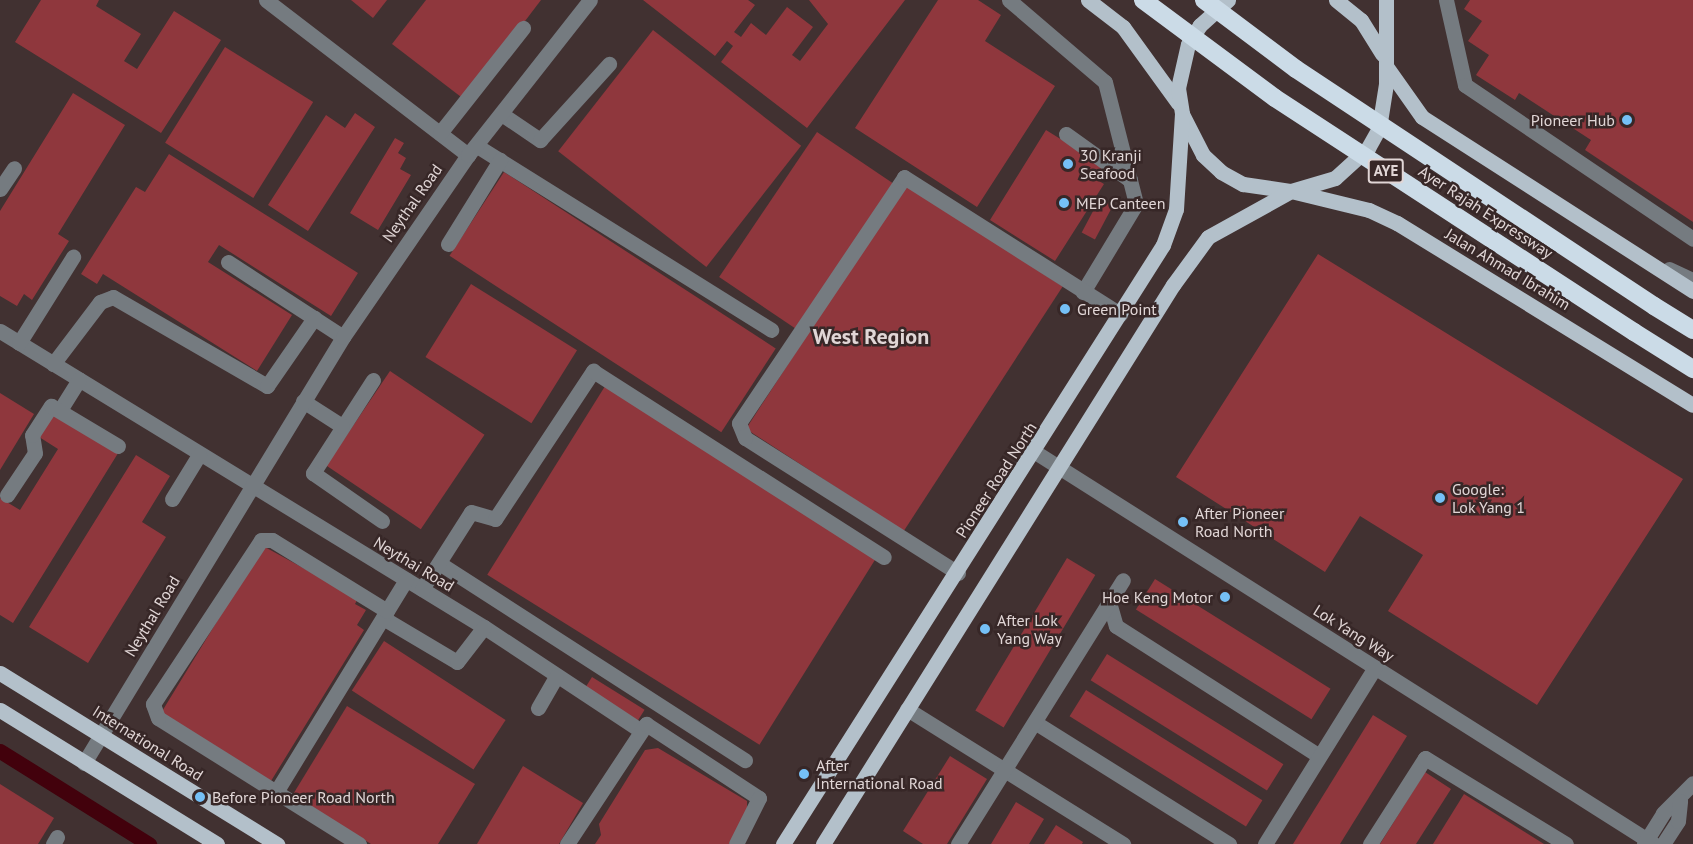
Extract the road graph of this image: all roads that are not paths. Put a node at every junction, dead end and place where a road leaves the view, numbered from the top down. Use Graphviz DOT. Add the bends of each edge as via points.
graph roads {
  1 [pos="266,0"];
  2 [pos="590,0"];
  3 [pos="1009,0"];
  4 [pos="1088,0"];
  5 [pos="1143,0"];
  6 [pos="1204,0"];
  7 [pos="1228,0"];
  8 [pos="1336,0"];
  9 [pos="1386,0"];
  10 [pos="1446,0"];
  11 [pos="523,28"];
  12 [pos="1383,58"];
  13 [pos="609,64"];
  14 [pos="1181,111"];
  15 [pos="503,114"];
  16 [pos="440,133"];
  17 [pos="1066,134"];
  18 [pos="473,150"];
  19 [pos="500,160"];
  20 [pos="14,168"];
  21 [pos="1130,180"];
  22 [pos="0,189"];
  23 [pos="1292,191"];
  24 [pos="1693,239"];
  25 [pos="448,244"];
  26 [pos="73,256"];
  27 [pos="228,262"];
  28 [pos="1654,266"];
  29 [pos="1693,280"];
  30 [pos="1693,291"];
  31 [pos="1083,292"];
  32 [pos="1120,314"];
  33 [pos="314,318"];
  34 [pos="771,330"];
  35 [pos="1693,330"];
  36 [pos="0,333"];
  37 [pos="343,337"];
  38 [pos="19,343"];
  39 [pos="53,364"];
  40 [pos="1693,369"];
  41 [pos="79,380"];
  42 [pos="373,380"];
  43 [pos="303,401"];
  44 [pos="1693,405"];
  45 [pos="60,410"];
  46 [pos="342,426"];
  47 [pos="118,446"];
  48 [pos="1035,452"];
  49 [pos="199,455"];
  50 [pos="1059,468"];
  51 [pos="250,487"];
  52 [pos="7,495"];
  53 [pos="172,499"];
  54 [pos="382,521"];
  55 [pos="884,557"];
  56 [pos="439,562"];
  57 [pos="957,573"];
  58 [pos="406,580"];
  59 [pos="1123,580"];
  60 [pos="422,589"];
  61 [pos="1109,602"];
  62 [pos="385,615"];
  63 [pos="1116,626"];
  64 [pos="484,627"];
  65 [pos="1089,634"];
  66 [pos="1375,667"];
  67 [pos="0,673"];
  68 [pos="556,677"];
  69 [pos="538,708"];
  70 [pos="907,708"];
  71 [pos="0,710"];
  72 [pos="1036,723"];
  73 [pos="638,729"];
  74 [pos="101,735"];
  75 [pos="1319,756"];
  76 [pos="745,760"];
  77 [pos="84,763"];
  78 [pos="1004,769"];
  79 [pos="1693,783"];
  80 [pos="276,792"];
  81 [pos="1680,801"];
  82 [pos="1117,842"];
  83 [pos="1648,842"];
  84 [pos="217,844"];
  85 [pos="277,844"];
  86 [pos="359,844"];
  87 [pos="567,844"];
  88 [pos="736,844"];
  89 [pos="783,844"];
  90 [pos="823,844"];
  91 [pos="958,844"];
  92 [pos="1229,844"];
  93 [pos="1264,844"];
  94 [pos="1370,844"];
  95 [pos="1566,844"];
  96 [pos="1663,844"];
  1 -- 16 [label="street"];
  2 -- 15 [label="street, Neythal Road"];
  3 -- 21 [label="street" via="1102,76"];
  4 -- 14 [label="main road" via="1123,27"];
  5 -- 40 [label="highway, Ayer Rajah Expressway / AYE, bridge" via="1275,98"];
  6 -- 35 [label="highway, Ayer Rajah Expressway / AYE, bridge" via="1296,69"];
  7 -- 14 [label="main road, Pioneer Road North" via="1200,25 1188,44 1181,65"];
  8 -- 12 [label="main road" via="1361,21"];
  9 -- 12 [label="main road"];
  10 -- 24 [label="street" via="1465,85"];
  11 -- 16 [label="street"];
  12 -- 23 [label="main road" via="1385,106 1368,148 1335,178"];
  12 -- 28 [label="main road" via="1422,117"];
  13 -- 15 [label="street" via="540,140"];
  14 -- 23 [label="main road, Jalan Ahmad Ibrahim" via="1203,155 1221,172 1243,184"];
  14 -- 32 [label="main road, Pioneer Road North" via="1176,209 1162,245"];
  15 -- 18 [label="street, Neythal Road"];
  16 -- 18 [label="street"];
  17 -- 21 [label="street"];
  18 -- 19 [label="street"];
  18 -- 37 [label="street, Neythal Road"];
  19 -- 25 [label="street"];
  19 -- 34 [label="street"];
  20 -- 22 [label="street"];
  21 -- 31 [label="street" via="1136,208"];
  23 -- 44 [label="main road, Jalan Ahmad Ibrahim" via="1369,210 1397,223"];
  23 -- 50 [label="main road" via="1208,237"];
  26 -- 38 [label="street"];
  27 -- 33 [label="street"];
  28 -- 29 [label="street"];
  28 -- 30 [label="main road"];
  31 -- 32 [label="street"];
  31 -- 57 [label="street" via="908,178 900,179 739,423 742,436"];
  32 -- 48 [label="main road, Pioneer Road North"];
  33 -- 37 [label="street"];
  33 -- 39 [label="street" via="267,386 113,297 100,302"];
  36 -- 38 [label="street"];
  37 -- 43 [label="street, Neythal Road"];
  38 -- 39 [label="street"];
  39 -- 41 [label="street"];
  41 -- 45 [label="street"];
  41 -- 49 [label="street"];
  42 -- 46 [label="street"];
  43 -- 46 [label="street"];
  43 -- 51 [label="street, Neythal Road"];
  45 -- 47 [label="street"];
  45 -- 52 [label="street" via="49,408 31,438 35,453"];
  46 -- 54 [label="street" via="315,466 315,476"];
  48 -- 50 [label="street, Lok Yang Way"];
  48 -- 57 [label="main road, Pioneer Road North"];
  49 -- 51 [label="street"];
  49 -- 53 [label="street"];
  50 -- 66 [label="street, Lok Yang Way"];
  50 -- 70 [label="main road"];
  51 -- 58 [label="street, Neythai Road"];
  51 -- 74 [label="street, Neythal Road"];
  55 -- 56 [label="street" via="593,370 495,519 472,510"];
  56 -- 60 [label="street"];
  56 -- 76 [label="street"];
  57 -- 89 [label="main road, Pioneer Road North"];
  58 -- 60 [label="street, Neythai Road"];
  58 -- 62 [label="street"];
  59 -- 61 [label="street"];
  60 -- 64 [label="street, Neythai Road"];
  61 -- 63 [label="street"];
  61 -- 65 [label="street"];
  62 -- 64 [label="street" via="457,662"];
  62 -- 80 [label="street"];
  62 -- 80 [label="street" via="272,540 261,540 154,701 158,718"];
  63 -- 65 [label="street"];
  63 -- 75 [label="street"];
  64 -- 68 [label="street, Neythai Road"];
  65 -- 72 [label="street"];
  66 -- 75 [label="street"];
  66 -- 83 [label="street, Lok Yang Way"];
  67 -- 74 [label="main road, International Road"];
  68 -- 69 [label="street"];
  68 -- 73 [label="street, Neythai Road"];
  70 -- 78 [label="street"];
  70 -- 90 [label="main road"];
  71 -- 77 [label="main road"];
  72 -- 78 [label="street"];
  72 -- 92 [label="street"];
  73 -- 87 [label="street"];
  73 -- 88 [label="street" via="647,724 757,794 760,805"];
  74 -- 77 [label="street, Neythal Road"];
  74 -- 85 [label="main road, International Road"];
  75 -- 93 [label="street"];
  77 -- 84 [label="main road"];
  78 -- 82 [label="street"];
  78 -- 91 [label="street"];
  79 -- 81 [label="street"];
  80 -- 86 [label="street"];
  81 -- 83 [label="street" via="1663,813"];
  81 -- 96 [label="street" via="1677,821"];
  94 -- 95 [label="street" via="1425,758"];
}
